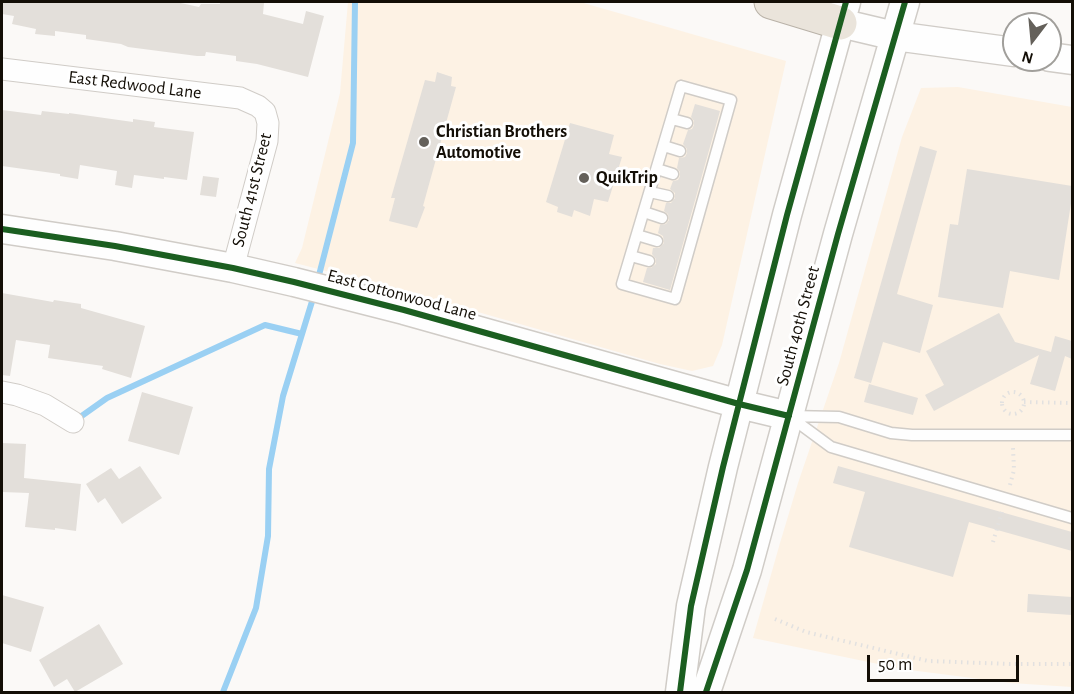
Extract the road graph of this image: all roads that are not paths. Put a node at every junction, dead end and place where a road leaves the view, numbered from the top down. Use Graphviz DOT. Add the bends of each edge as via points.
graph roads {
  1 [pos="771,2"];
  2 [pos="905,2"];
  3 [pos="843,12"];
  4 [pos="895,36"];
  5 [pos="1002,50"];
  6 [pos="2,69"];
  7 [pos="265,112"];
  8 [pos="672,119"];
  9 [pos="687,123"];
  10 [pos="664,146"];
  11 [pos="680,151"];
  12 [pos="657,169"];
  13 [pos="674,174"];
  14 [pos="650,192"];
  15 [pos="668,196"];
  16 [pos="644,212"];
  17 [pos="662,218"];
  18 [pos="2,229"];
  19 [pos="637,235"];
  20 [pos="657,241"];
  21 [pos="631,256"];
  22 [pos="649,261"];
  23 [pos="232,268"];
  24 [pos="2,392"];
  25 [pos="739,404"];
  26 [pos="789,416"];
  27 [pos="73,422"];
  28 [pos="1072,435"];
  29 [pos="1072,518"];
  30 [pos="680,693"];
  31 [pos="706,693"];
  1 -- 3 [label="highway"];
  2 -- 4 [label="main road, South 40th Street"];
  3 -- 4 [label="main road"];
  3 -- 25 [label="main road, South 40th Street"];
  4 -- 5 [label="main road"];
  4 -- 26 [label="main road, South 40th Street"];
  6 -- 7 [label="street, East Redwood Lane" via="240,98"];
  7 -- 23 [label="street, South 41st Street" via="267,141"];
  8 -- 9 [label="lane"];
  8 -- 10 [label="lane"];
  8 -- 21 [label="lane" via="681,86 731,100 710,159 679,270 675,299 622,284"];
  10 -- 11 [label="lane"];
  10 -- 12 [label="lane"];
  12 -- 13 [label="lane"];
  12 -- 14 [label="lane"];
  14 -- 15 [label="lane"];
  14 -- 16 [label="lane"];
  16 -- 17 [label="lane"];
  16 -- 19 [label="lane"];
  18 -- 23 [label="main road, East Cottonwood Lane"];
  19 -- 20 [label="lane"];
  19 -- 21 [label="lane"];
  21 -- 22 [label="lane"];
  23 -- 25 [label="main road, East Cottonwood Lane" via="404,310"];
  24 -- 27 [label="street" via="45,405"];
  25 -- 26 [label="main road, East Cottonwood Lane"];
  25 -- 30 [label="main road, South 40th Street" via="691,606"];
  26 -- 28 [label="lane" via="839,417 891,433"];
  26 -- 29 [label="lane" via="831,447"];
  26 -- 31 [label="main road, South 40th Street" via="747,570"];
}
